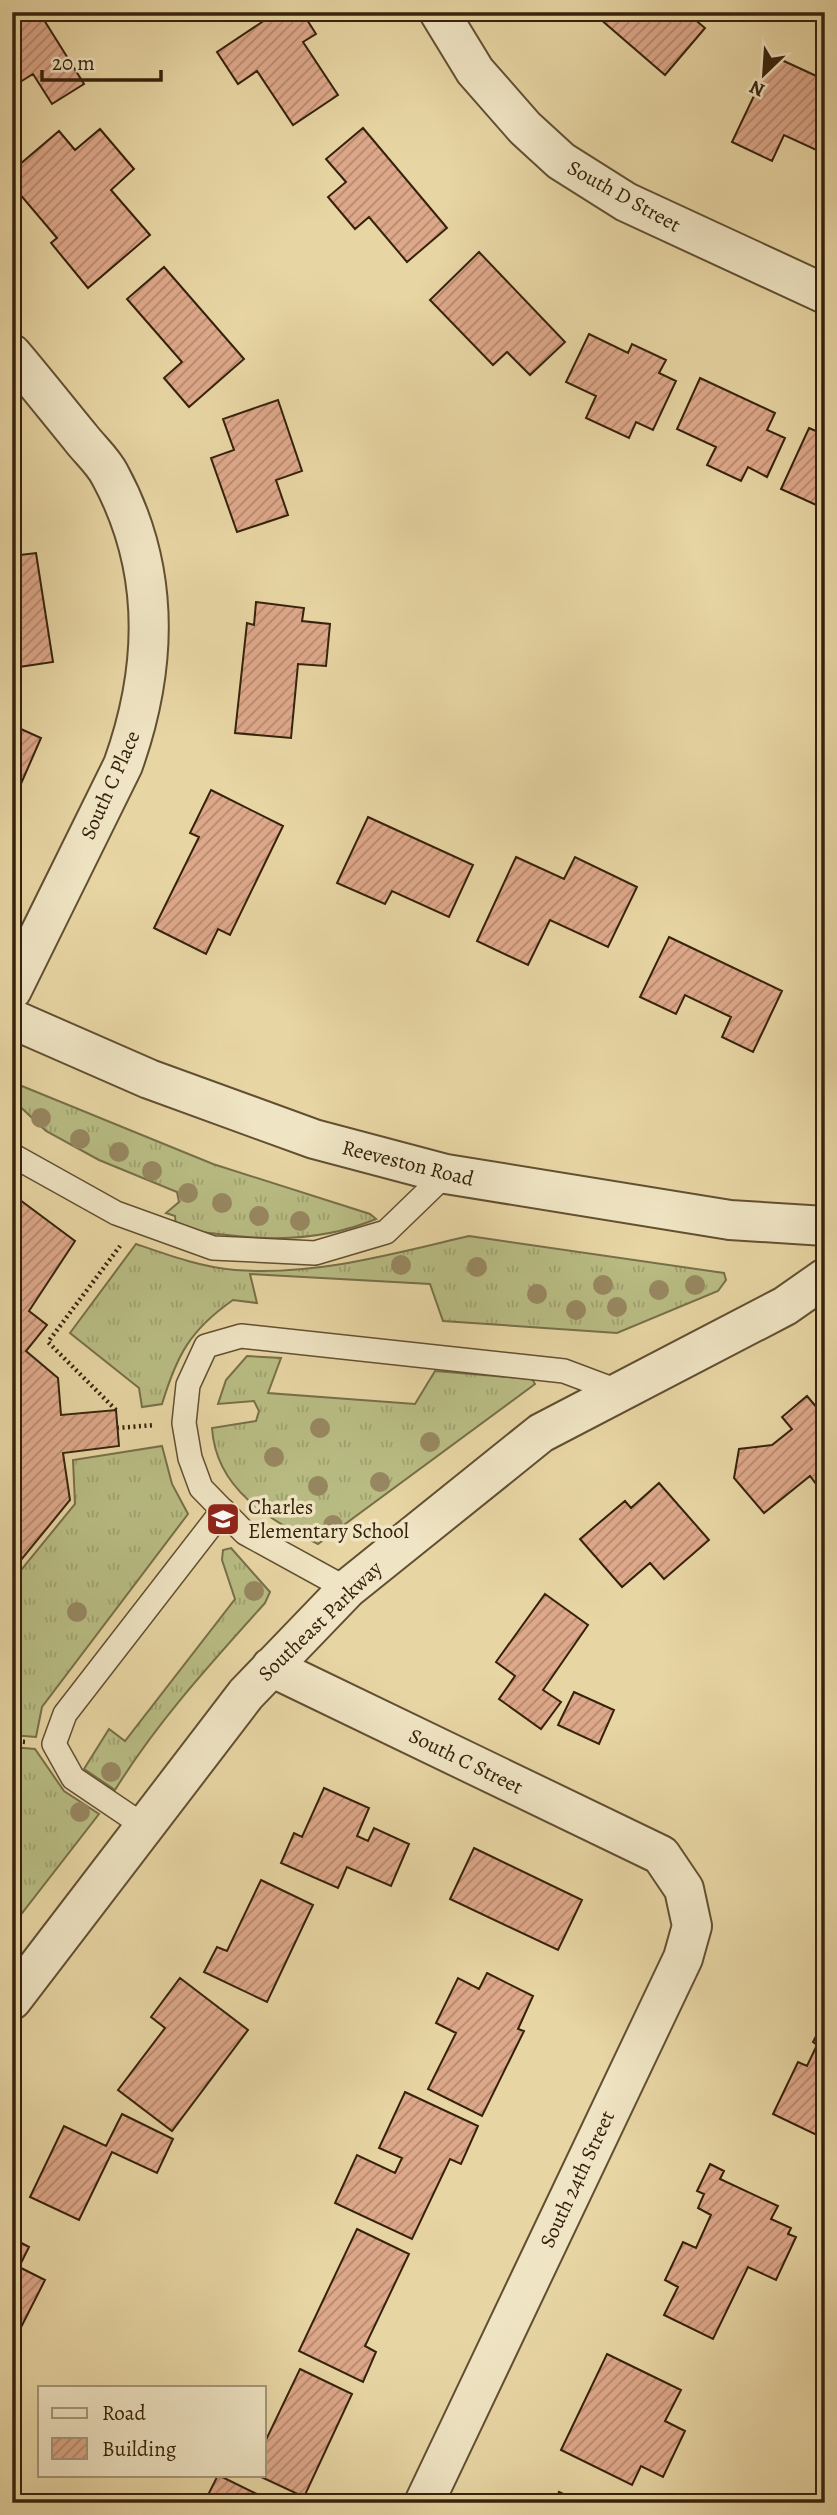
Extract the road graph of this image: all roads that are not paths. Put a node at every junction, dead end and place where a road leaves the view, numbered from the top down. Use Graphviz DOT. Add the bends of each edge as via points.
graph roads {
  1 [pos="439,12"];
  2 [pos="825,295"];
  3 [pos="12,354"];
  4 [pos="12,990"];
  5 [pos="12,1019"];
  6 [pos="12,1154"];
  7 [pos="446,1174"];
  8 [pos="825,1226"];
  9 [pos="825,1278"];
  10 [pos="620,1392"];
  11 [pos="223,1510"];
  12 [pos="347,1589"];
  13 [pos="271,1667"];
  14 [pos="144,1826"];
  15 [pos="661,1855"];
  16 [pos="12,2000"];
  17 [pos="424,2503"];
  1 -- 2 [label="street, South D Street" via="475,71 561,161 626,202"];
  3 -- 4 [label="street, South C Place" via="110,474 134,534 149,592 150,644 135,733 123,765"];
  5 -- 7 [label="street, Reeveston Road" via="149,1079 314,1139"];
  6 -- 7 [label="lane" via="116,1213 213,1248 315,1253 386,1232"];
  7 -- 8 [label="street, Reeveston Road" via="730,1220"];
  9 -- 10 [label="street, Southeast Parkway" via="785,1306"];
  10 -- 11 [label="lane" via="564,1371 241,1336 206,1346 188,1385 184,1423 201,1488"];
  10 -- 12 [label="street, Southeast Parkway" via="541,1433"];
  11 -- 12 [label="lane" via="245,1533"];
  11 -- 14 [label="lane" via="65,1714 54,1744 73,1778"];
  12 -- 13 [label="street, Southeast Parkway"];
  13 -- 14 [label="street, Southeast Parkway"];
  13 -- 15 [label="street, South C Street"];
  14 -- 16 [label="street, Southeast Parkway"];
  15 -- 17 [label="street, South 24th Street" via="684,1889 692,1926 682,1958"];
}
